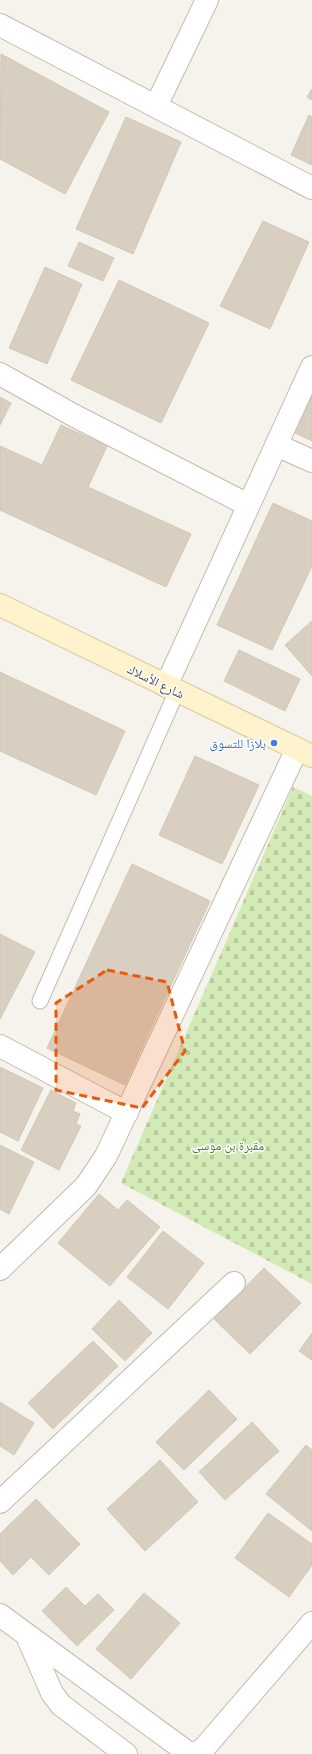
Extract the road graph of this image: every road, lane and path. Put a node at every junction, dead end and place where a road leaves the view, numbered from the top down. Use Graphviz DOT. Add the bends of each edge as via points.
graph roads {
  1 [pos="207,0"];
  2 [pos="0,25"];
  3 [pos="156,106"];
  4 [pos="312,188"];
  5 [pos="312,367"];
  6 [pos="0,374"];
  7 [pos="276,445"];
  8 [pos="312,461"];
  9 [pos="248,505"];
  10 [pos="0,605"];
  11 [pos="172,688"];
  12 [pos="305,753"];
  13 [pos="40,1001"];
  14 [pos="0,1046"];
  15 [pos="127,1113"];
  16 [pos="8,1250"];
  17 [pos="0,1269"];
  18 [pos="234,1283"];
  19 [pos="0,1502"];
  20 [pos="0,1615"];
  21 [pos="312,1623"];
  22 [pos="27,1635"];
  23 [pos="126,1754"];
  1 -- 3 [label="street"];
  2 -- 3 [label="street"];
  3 -- 4 [label="street"];
  5 -- 7 [label="street"];
  6 -- 9 [label="street" via="73,415"];
  7 -- 8 [label="street"];
  7 -- 9 [label="street"];
  9 -- 11 [label="street"];
  10 -- 11 [label="street, شارع الأسلاك"];
  11 -- 12 [label="street, شارع الأسلاك"];
  11 -- 13 [label="lane"];
  12 -- 15 [label="street"];
  14 -- 15 [label="street"];
  15 -- 16 [label="street" via="106,1156 86,1186"];
  16 -- 17 [label="street"];
  18 -- 19 [label="street"];
  20 -- 22 [label="street"];
  21 -- 22 [label="street" via="205,1747 194,1754 187,1752"];
  22 -- 23 [label="street" via="52,1693 61,1705"];
}
